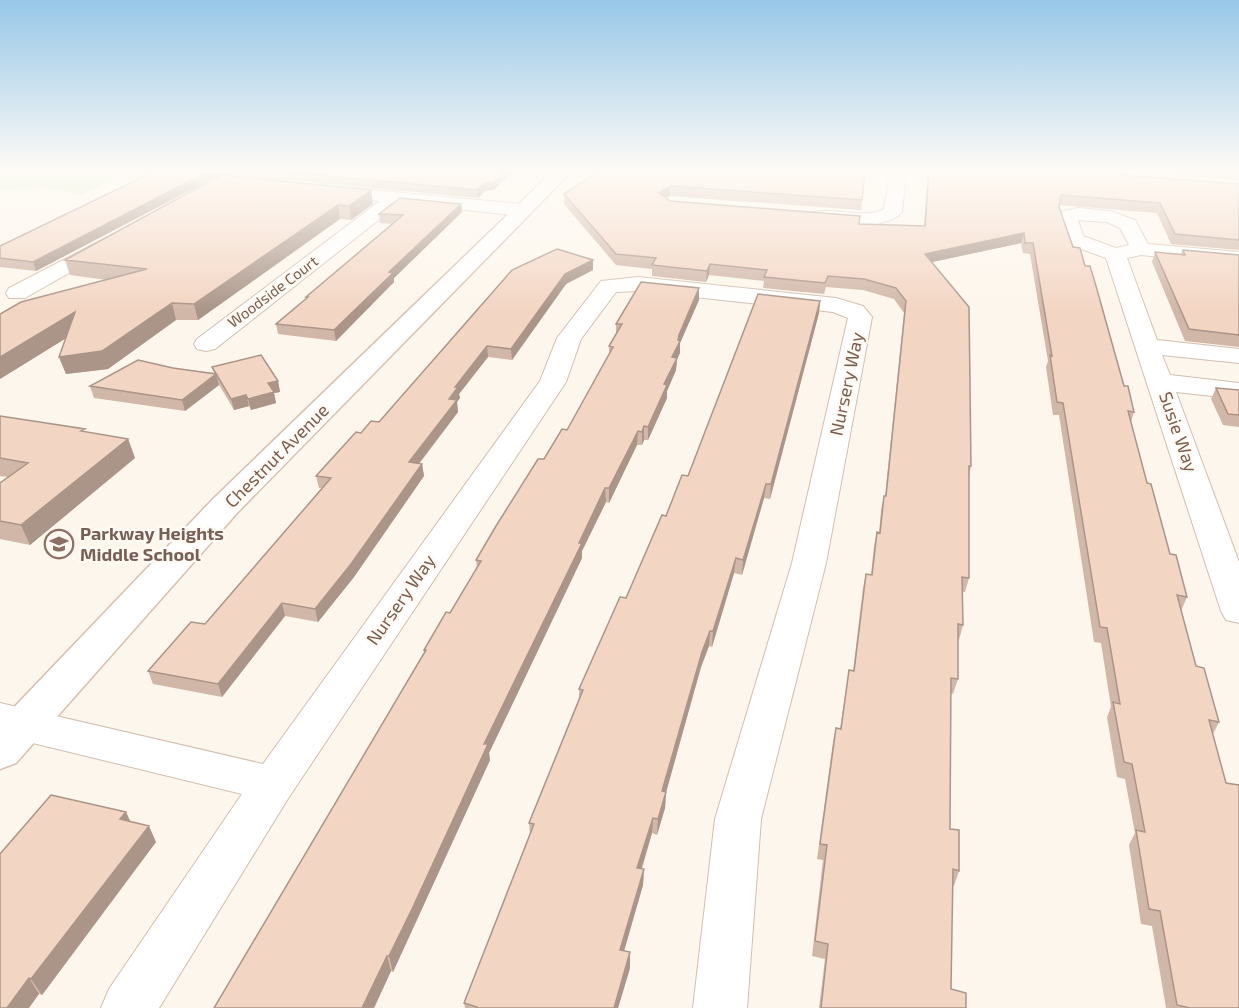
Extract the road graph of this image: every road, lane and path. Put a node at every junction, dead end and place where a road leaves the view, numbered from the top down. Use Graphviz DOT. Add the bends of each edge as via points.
graph roads {
  1 [pos="372,217"];
  2 [pos="515,217"];
  3 [pos="834,217"];
  4 [pos="888,217"];
  5 [pos="119,237"];
  6 [pos="1239,258"];
  7 [pos="17,293"];
  8 [pos="206,344"];
  9 [pos="1149,346"];
  10 [pos="1239,356"];
  11 [pos="1161,381"];
  12 [pos="1239,391"];
  13 [pos="1231,564"];
  14 [pos="1239,612"];
  15 [pos="8,732"];
  16 [pos="273,784"];
  17 [pos="128,1008"];
  18 [pos="720,1008"];
  1 -- 8 [label="street, Woodside Court"];
  2 -- 15 [label="main road, Chestnut Avenue" via="226,505"];
  3 -- 4 [label="street"];
  5 -- 7 [label="street"];
  6 -- 9 [label="street, Susie Way" via="1128,252"];
  9 -- 10 [label="street"];
  9 -- 11 [label="street, Susie Way"];
  11 -- 12 [label="street"];
  11 -- 13 [label="street, Susie Way"];
  13 -- 14 [label="street, Susie Way"];
  15 -- 16 [label="street"];
  16 -- 17 [label="street, Nursery Way"];
  16 -- 18 [label="street, Nursery Way" via="554,382 569,338 609,286 638,284 836,305 855,311 860,323 809,563 738,819"];
}
